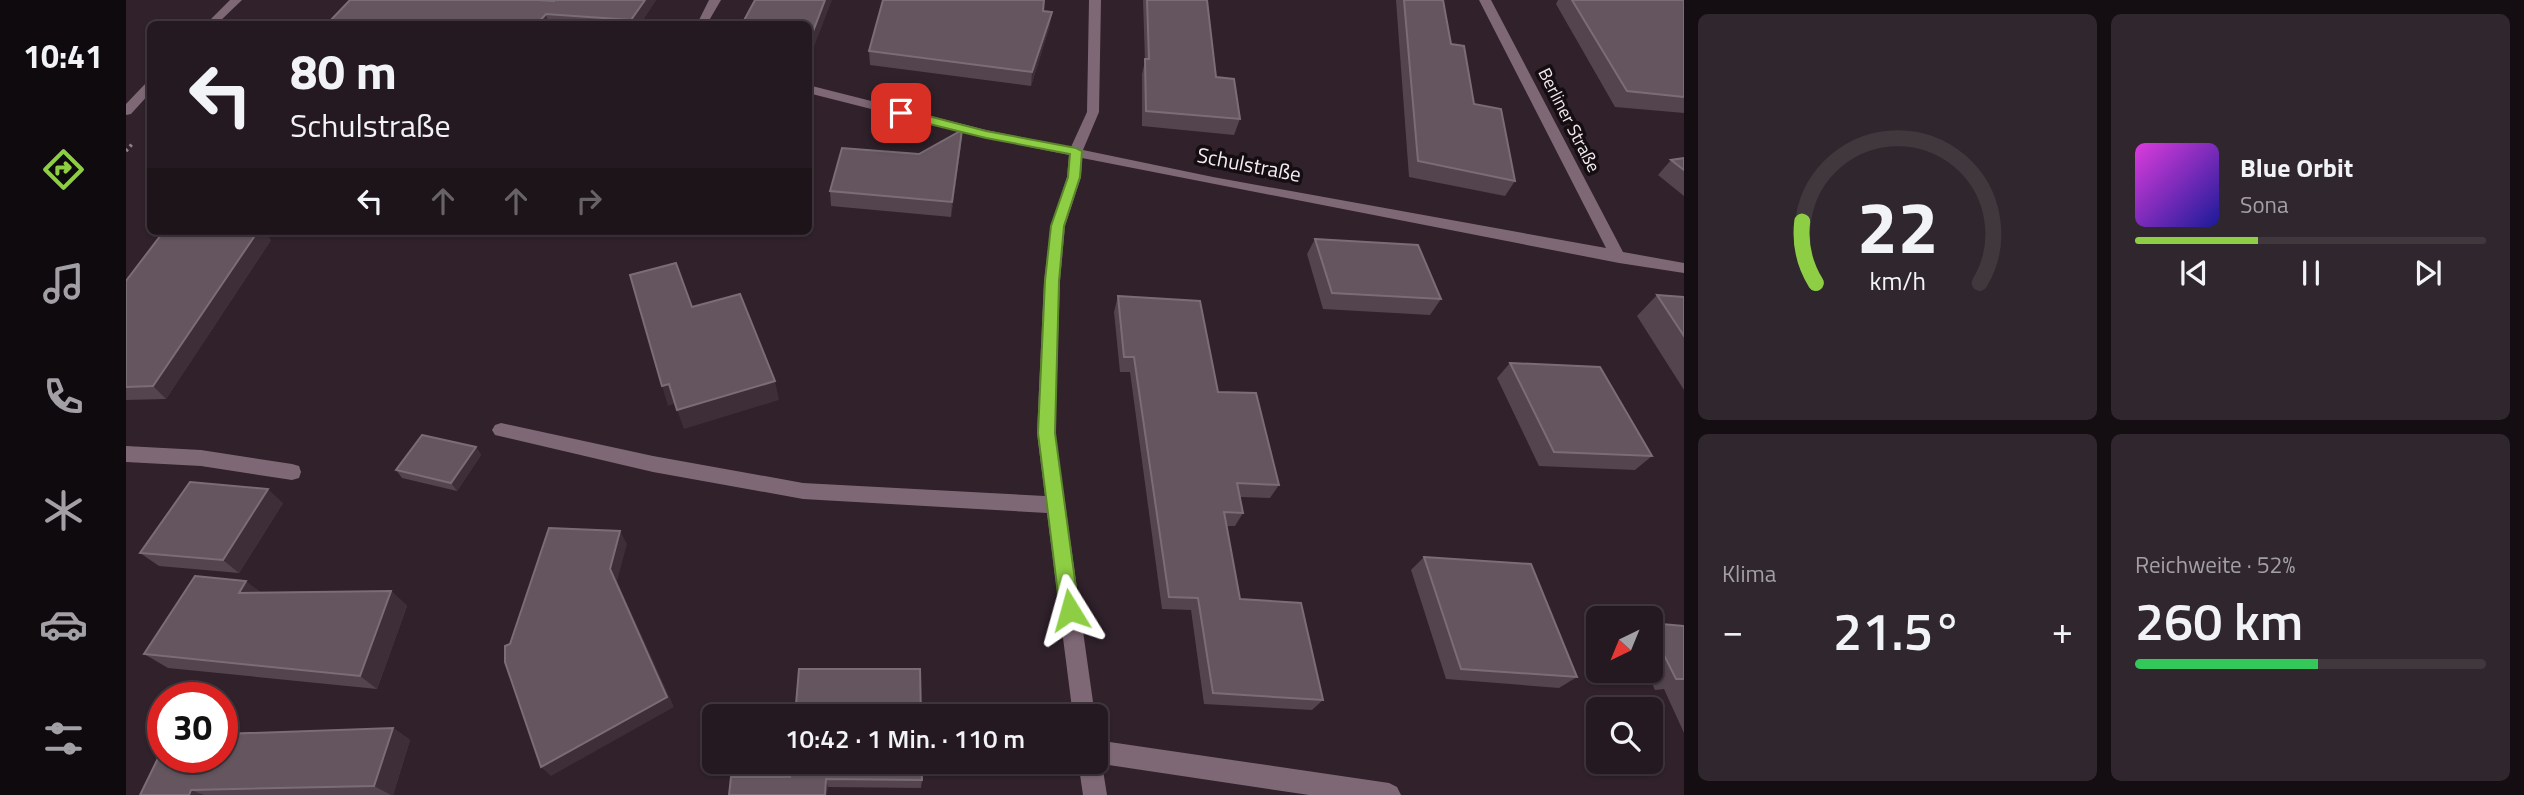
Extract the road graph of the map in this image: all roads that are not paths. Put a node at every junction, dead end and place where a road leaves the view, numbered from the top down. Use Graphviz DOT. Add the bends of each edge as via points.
graph roads {
  1 [pos="236,0"];
  2 [pos="715,0"];
  3 [pos="1094,0"];
  4 [pos="1485,0"];
  5 [pos="214,21"];
  6 [pos="704,21"];
  7 [pos="147,89"];
  8 [pos="812,90"];
  9 [pos="126,111"];
  10 [pos="1076,151"];
  11 [pos="1619,258"];
  12 [pos="1684,268"];
  13 [pos="501,430"];
  14 [pos="126,454"];
  15 [pos="292,472"];
  16 [pos="1056,505"];
  17 [pos="1082,704"];
  18 [pos="1108,754"];
  19 [pos="1092,774"];
  20 [pos="1095,795"];
  21 [pos="1389,795"];
  1 -- 5 [label="street"];
  2 -- 6 [label="street"];
  3 -- 10 [label="street" via="1093,113"];
  4 -- 11 [label="street, Berliner Straße"];
  7 -- 9 [label="street"];
  8 -- 10 [label="street, Schulstraße" via="986,134"];
  10 -- 11 [label="street, Schulstraße"];
  10 -- 16 [label="street" via="1074,177 1058,226 1052,281 1046,433"];
  11 -- 12 [label="street, Schulstraße"];
  13 -- 16 [label="street" via="803,491"];
  14 -- 15 [label="street" via="201,458"];
  16 -- 17 [label="street"];
  18 -- 21 [label="street"];
  19 -- 20 [label="street"];
}
